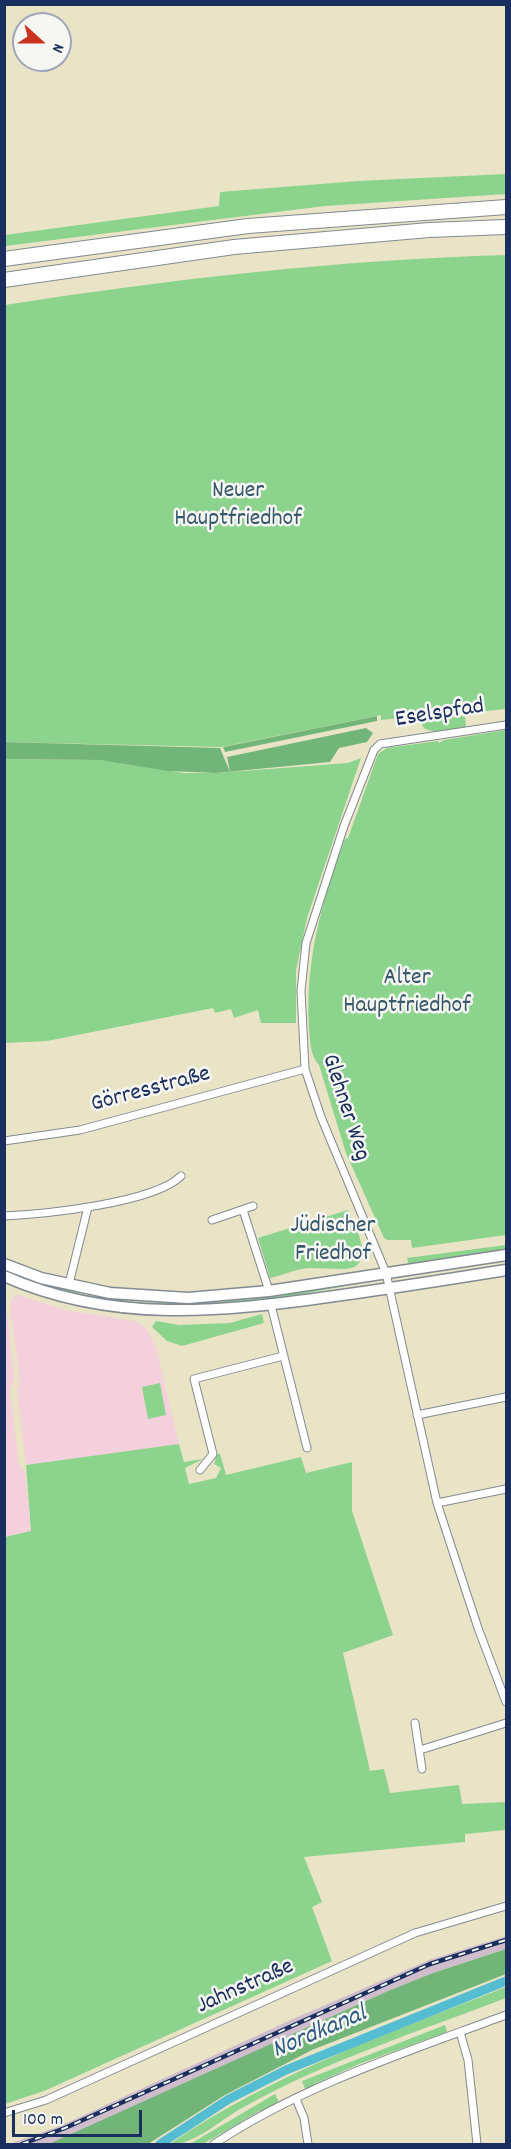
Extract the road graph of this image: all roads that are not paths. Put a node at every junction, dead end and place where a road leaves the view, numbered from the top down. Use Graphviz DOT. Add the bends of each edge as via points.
graph roads {
  1 [pos="507,207"];
  2 [pos="507,227"];
  3 [pos="4,259"];
  4 [pos="4,280"];
  5 [pos="507,725"];
  6 [pos="380,744"];
  7 [pos="305,1069"];
  8 [pos="4,1141"];
  9 [pos="182,1176"];
  10 [pos="253,1206"];
  11 [pos="88,1207"];
  12 [pos="243,1210"];
  13 [pos="4,1216"];
  14 [pos="212,1220"];
  15 [pos="507,1255"];
  16 [pos="4,1264"];
  17 [pos="507,1270"];
  18 [pos="386,1273"];
  19 [pos="4,1276"];
  20 [pos="69,1284"];
  21 [pos="390,1288"];
  22 [pos="269,1291"];
  23 [pos="271,1305"];
  24 [pos="283,1356"];
  25 [pos="507,1397"];
  26 [pos="417,1416"];
  27 [pos="307,1448"];
  28 [pos="200,1470"];
  29 [pos="507,1489"];
  30 [pos="437,1503"];
  31 [pos="506,1700"];
  32 [pos="415,1723"];
  33 [pos="507,1723"];
  34 [pos="420,1750"];
  35 [pos="422,1769"];
  36 [pos="507,1906"];
  37 [pos="507,2015"];
  38 [pos="460,2032"];
  39 [pos="296,2098"];
  40 [pos="4,2113"];
  41 [pos="214,2145"];
  42 [pos="308,2145"];
  43 [pos="477,2145"];
  1 -- 3 [label="highway" via="248,226"];
  2 -- 4 [label="highway" via="234,247"];
  5 -- 6 [label="street, Eselspfad"];
  6 -- 7 [label="street, Glehner Weg" via="368,760 306,943 301,991"];
  7 -- 8 [label="street, Görresstraße" via="80,1130"];
  7 -- 18 [label="street, Glehner Weg"];
  9 -- 11 [label="street" via="166,1187"];
  10 -- 12 [label="street"];
  11 -- 13 [label="street"];
  11 -- 20 [label="street"];
  12 -- 14 [label="street"];
  12 -- 22 [label="street"];
  15 -- 18 [label="main road"];
  16 -- 20 [label="main road"];
  17 -- 21 [label="main road"];
  18 -- 21 [label="street, Glehner Weg"];
  18 -- 22 [label="main road"];
  19 -- 23 [label="main road" via="39,1290 109,1307 186,1312"];
  20 -- 22 [label="main road" via="110,1293 188,1298"];
  21 -- 23 [label="main road"];
  21 -- 26 [label="street, Glehner Weg"];
  23 -- 24 [label="street"];
  24 -- 27 [label="street"];
  24 -- 28 [label="street" via="194,1379 213,1454"];
  25 -- 26 [label="street"];
  26 -- 30 [label="street, Glehner Weg"];
  29 -- 30 [label="street"];
  30 -- 31 [label="street, Glehner Weg"];
  32 -- 34 [label="street"];
  33 -- 34 [label="street"];
  34 -- 35 [label="street"];
  36 -- 40 [label="street, Jahnstraße" via="416,1933 46,2100"];
  37 -- 38 [label="street"];
  38 -- 39 [label="street"];
  38 -- 43 [label="street" via="468,2060"];
  39 -- 41 [label="street"];
  39 -- 42 [label="street"];
}
